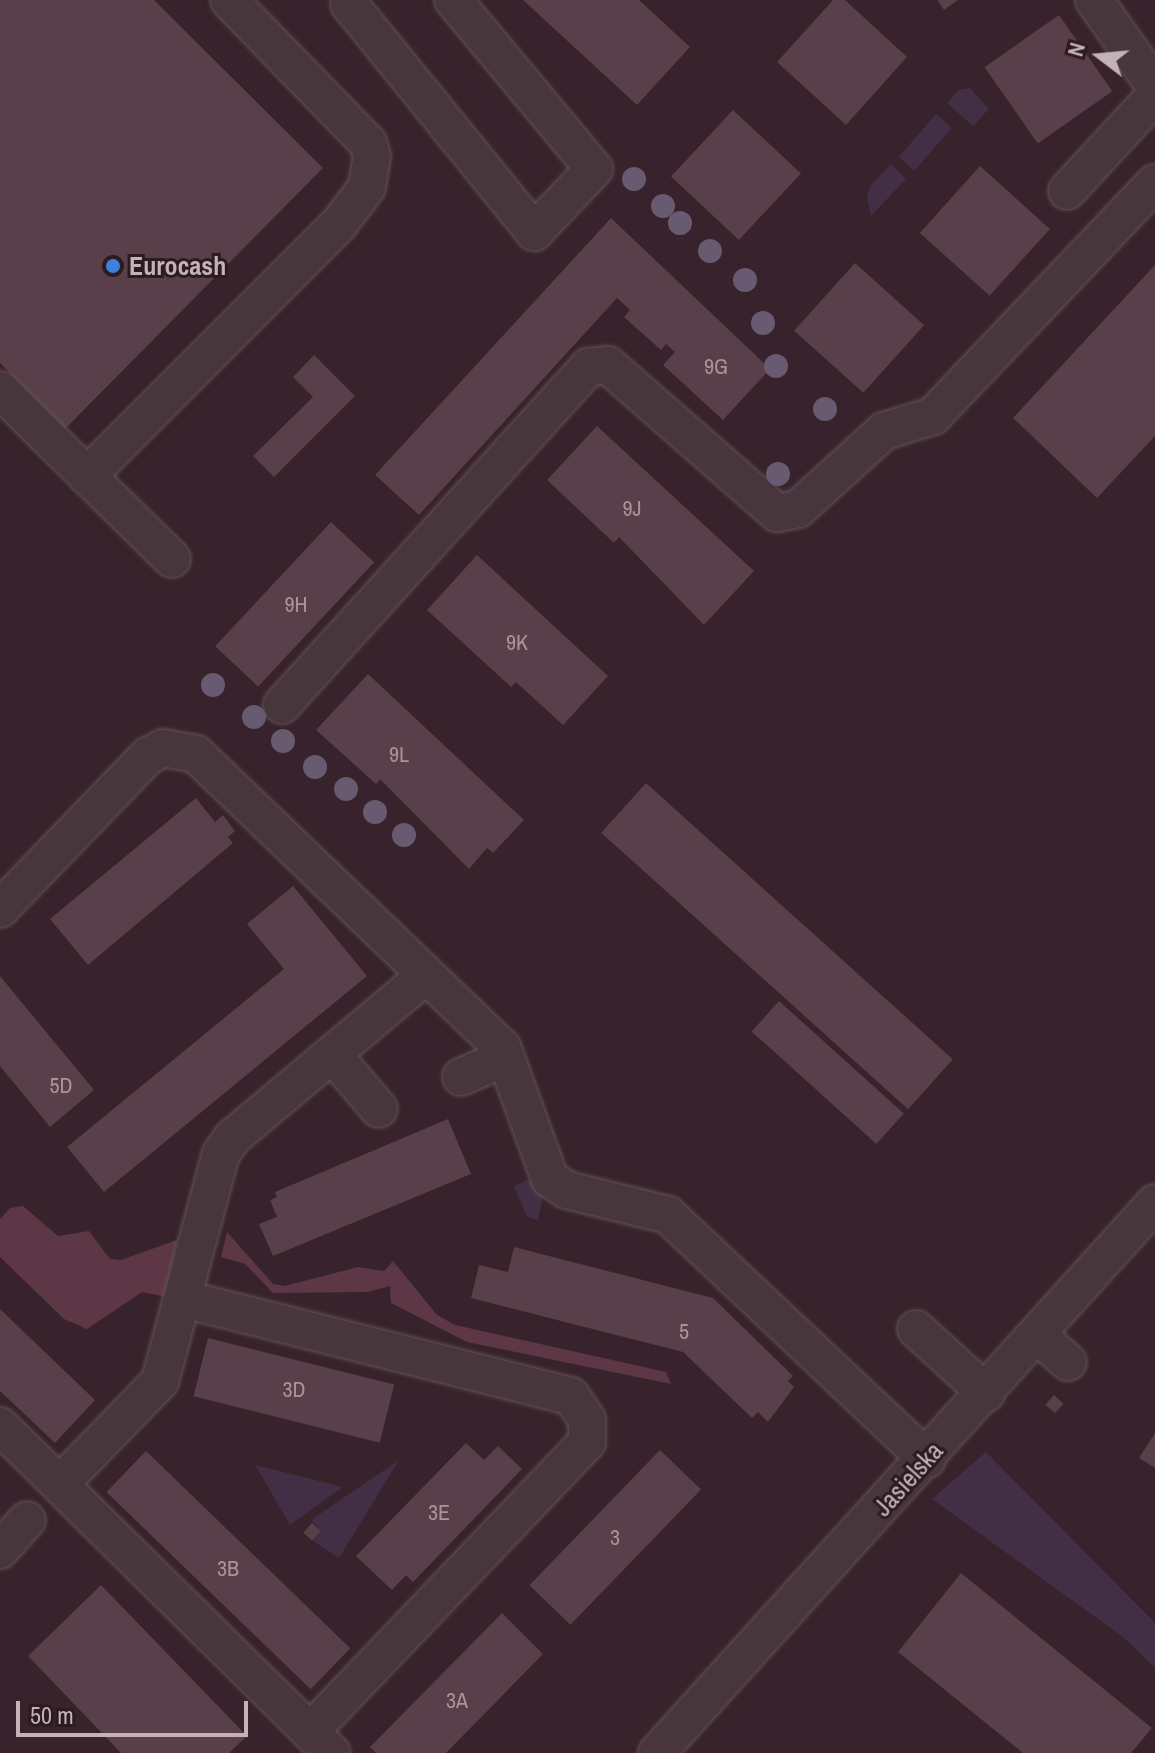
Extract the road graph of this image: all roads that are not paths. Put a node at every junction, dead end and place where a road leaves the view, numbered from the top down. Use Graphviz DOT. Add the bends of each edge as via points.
graph roads {
  1 [pos="229,0"];
  2 [pos="453,0"];
  3 [pos="1094,0"];
  4 [pos="349,1"];
  5 [pos="1155,86"];
  6 [pos="1155,96"];
  7 [pos="1155,183"];
  8 [pos="1067,191"];
  9 [pos="0,390"];
  10 [pos="87,476"];
  11 [pos="172,559"];
  12 [pos="282,705"];
  13 [pos="0,909"];
  14 [pos="425,976"];
  15 [pos="332,1054"];
  16 [pos="506,1057"];
  17 [pos="461,1077"];
  18 [pos="379,1109"];
  19 [pos="1155,1203"];
  20 [pos="184,1299"];
  21 [pos="916,1329"];
  22 [pos="1037,1335"];
  23 [pos="1068,1362"];
  24 [pos="986,1393"];
  25 [pos="0,1426"];
  26 [pos="927,1459"];
  27 [pos="60,1484"];
  28 [pos="27,1520"];
  29 [pos="0,1550"];
  30 [pos="321,1742"];
  31 [pos="657,1753"];
  1 -- 10 [label="street" via="368,143 372,156 367,187 348,215"];
  2 -- 4 [label="street" via="594,169 534,232"];
  3 -- 5 [label="street"];
  6 -- 8 [label="street"];
  7 -- 12 [label="street" via="933,416 884,431 798,509 777,513 608,365 589,367"];
  9 -- 10 [label="street"];
  10 -- 11 [label="street"];
  13 -- 14 [label="street" via="148,756 181,747 196,754"];
  14 -- 15 [label="street"];
  14 -- 16 [label="street" via="502,1047"];
  15 -- 18 [label="street"];
  15 -- 20 [label="street" via="232,1138 221,1154"];
  16 -- 17 [label="street"];
  16 -- 26 [label="street" via="550,1179 567,1190 668,1215"];
  19 -- 22 [label="street, Jasielska"];
  20 -- 27 [label="street" via="160,1381"];
  20 -- 30 [label="street" via="571,1396 587,1420 587,1442"];
  21 -- 24 [label="street"];
  22 -- 23 [label="street"];
  22 -- 24 [label="street, Jasielska"];
  24 -- 26 [label="street, Jasielska"];
  25 -- 27 [label="street"];
  26 -- 31 [label="street, Jasielska"];
  27 -- 30 [label="street"];
  28 -- 29 [label="street"];
}
